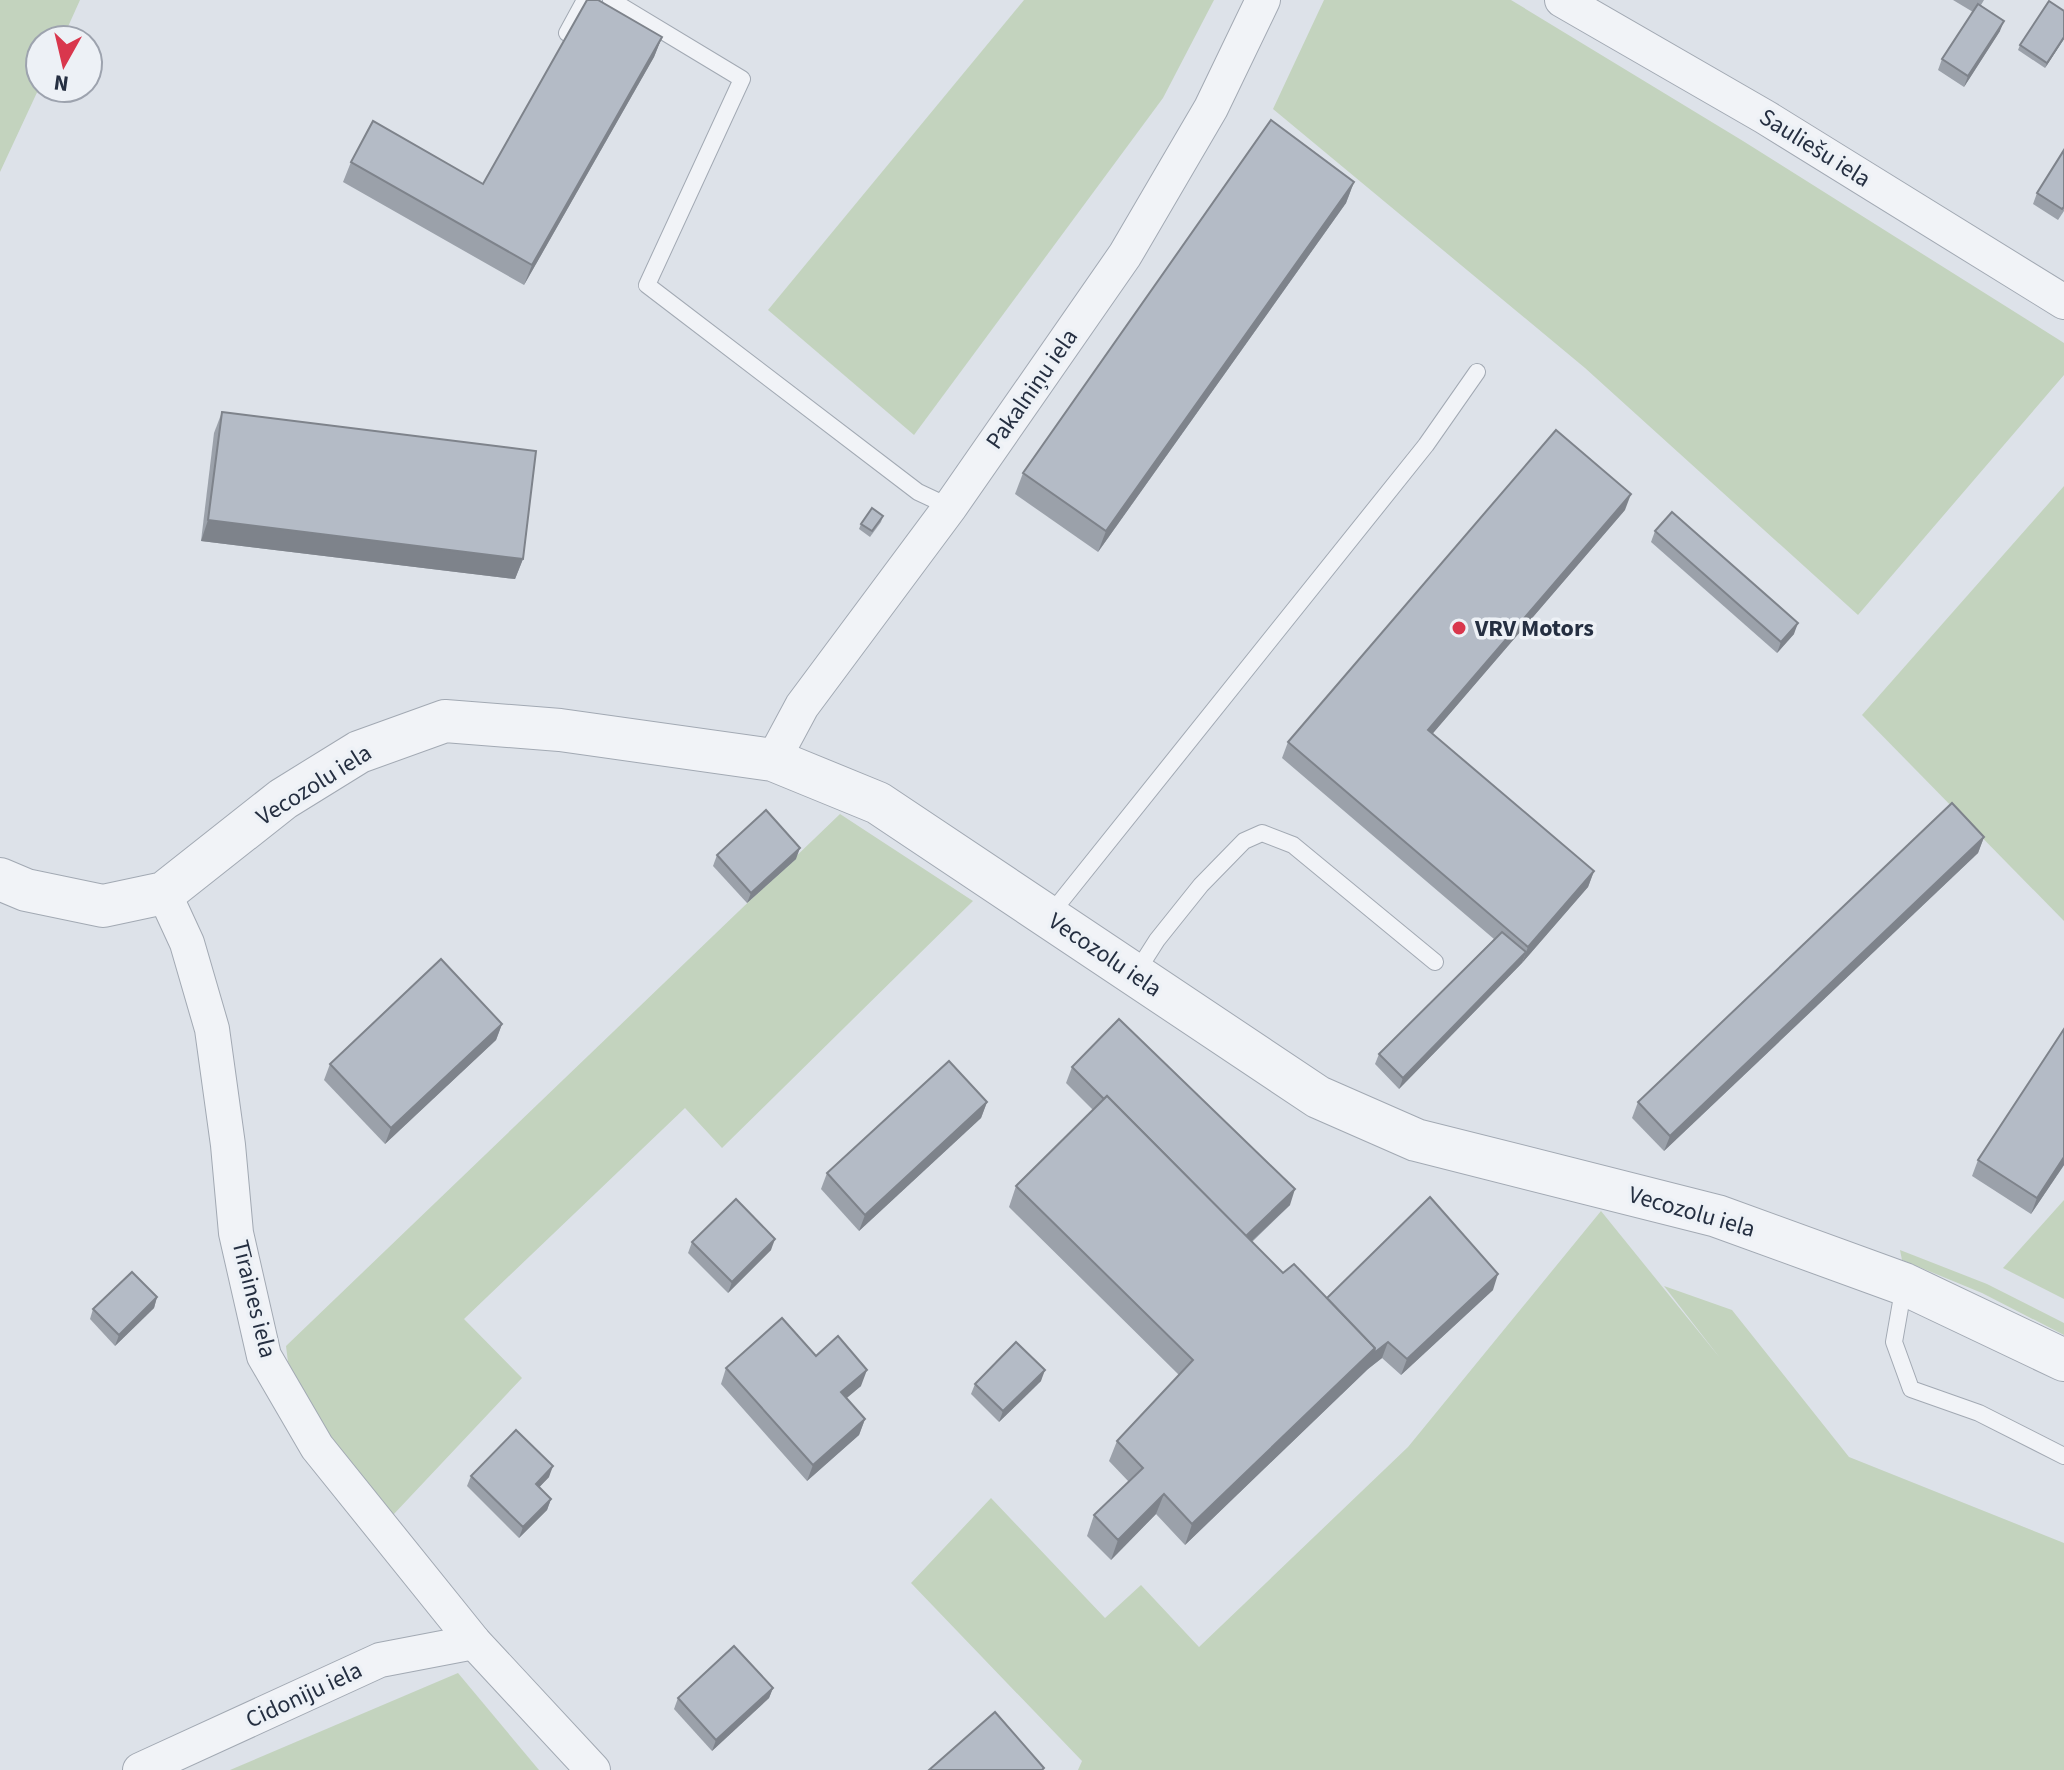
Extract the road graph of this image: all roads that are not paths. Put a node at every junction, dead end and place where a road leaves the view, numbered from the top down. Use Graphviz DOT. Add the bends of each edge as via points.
graph roads {
  1 [pos="585,0"];
  2 [pos="611,0"];
  3 [pos="1263,0"];
  4 [pos="1562,0"];
  5 [pos="567,33"];
  6 [pos="2064,302"];
  7 [pos="1477,372"];
  8 [pos="950,507"];
  9 [pos="773,760"];
  10 [pos="0,879"];
  11 [pos="164,893"];
  12 [pos="1048,917"];
  13 [pos="1435,962"];
  14 [pos="1135,974"];
  15 [pos="1904,1284"];
  16 [pos="2064,1360"];
  17 [pos="2064,1456"];
  18 [pos="474,1642"];
  19 [pos="140,1770"];
  20 [pos="593,1770"];
  1 -- 5 [label="lane"];
  2 -- 8 [label="lane" via="742,79 647,285 918,492"];
  3 -- 8 [label="street, Pakalniņu iela" via="1211,108 1125,255"];
  4 -- 6 [label="street, Sauliešu iela" via="1765,117"];
  7 -- 12 [label="lane" via="1426,445"];
  8 -- 9 [label="street, Pakalniņu iela" via="802,706"];
  9 -- 11 [label="street, Vecozolu iela" via="560,730 445,721 346,759 283,799"];
  9 -- 12 [label="street, Vecozolu iela" via="878,803"];
  10 -- 11 [label="street" via="26,890 103,906"];
  11 -- 18 [label="street, Tīraines iela" via="187,943 212,1029 236,1233 264,1356 317,1447"];
  12 -- 14 [label="street, Vecozolu iela"];
  13 -- 14 [label="lane" via="1293,845 1262,833 1244,841 1201,885"];
  14 -- 15 [label="street, Vecozolu iela" via="1318,1097 1416,1140 1717,1216"];
  15 -- 16 [label="street, Vecozolu iela"];
  15 -- 17 [label="lane" via="1894,1342 1911,1389 1979,1413"];
  18 -- 19 [label="street, Cidoniju iela" via="380,1660"];
  18 -- 20 [label="street, Tīraines iela"];
}
